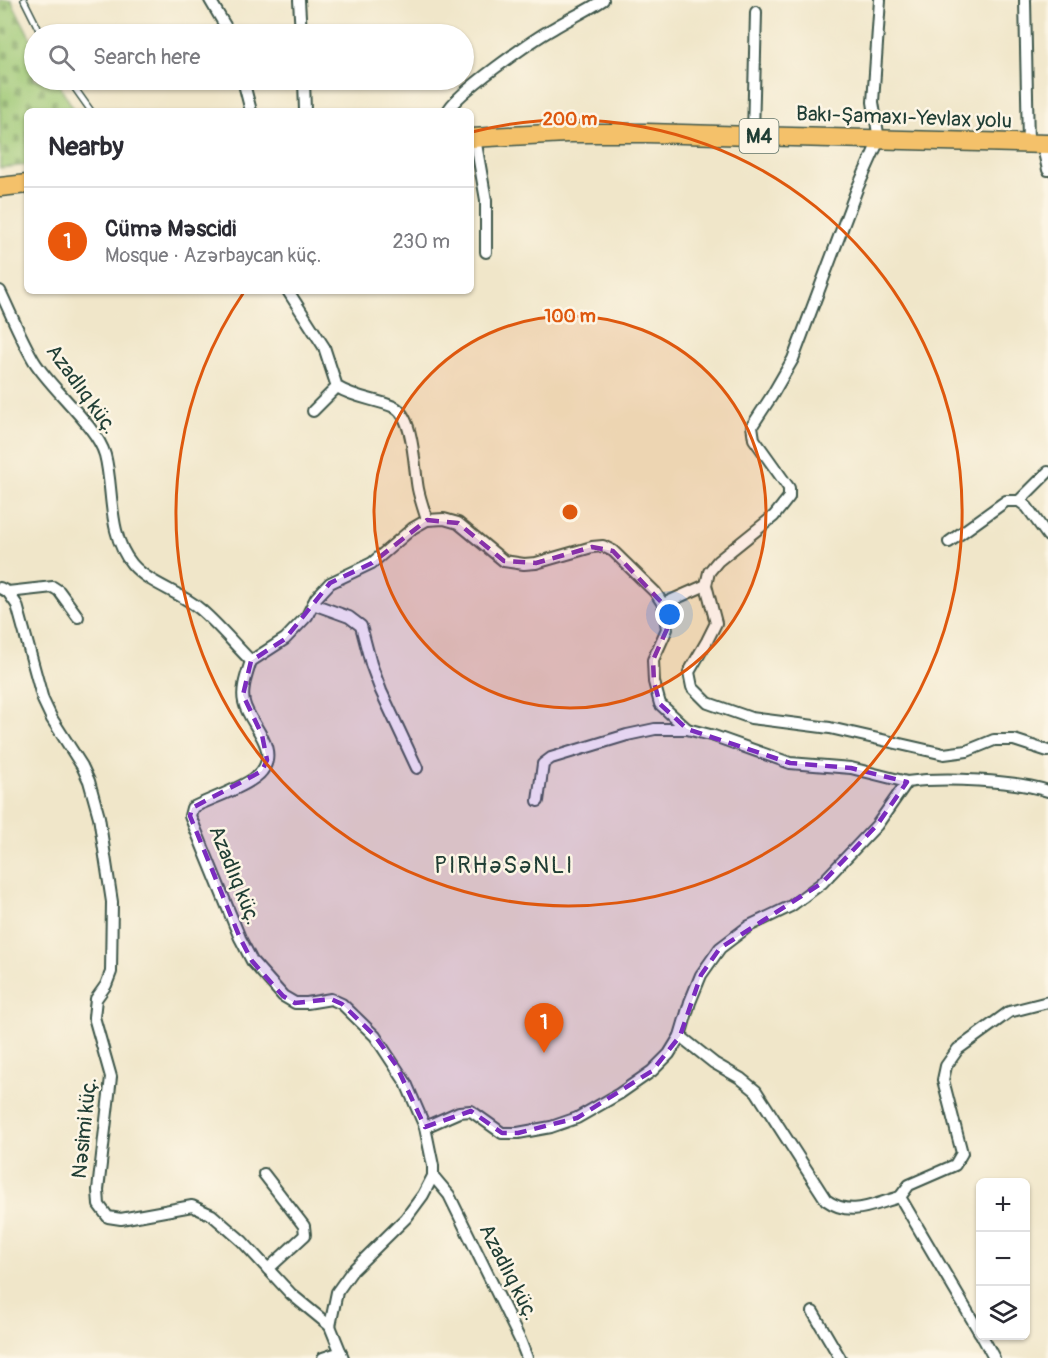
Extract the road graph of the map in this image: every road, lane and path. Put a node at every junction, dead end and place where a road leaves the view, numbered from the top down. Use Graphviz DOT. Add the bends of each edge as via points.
graph roads {
  1 [pos="24,0"];
  2 [pos="210,0"];
  3 [pos="299,0"];
  4 [pos="603,0"];
  5 [pos="880,0"];
  6 [pos="1025,0"];
  7 [pos="756,12"];
  8 [pos="36,24"];
  9 [pos="224,24"];
  10 [pos="300,24"];
  11 [pos="474,84"];
  12 [pos="76,90"];
  13 [pos="246,90"];
  14 [pos="304,90"];
  15 [pos="466,90"];
  16 [pos="89,108"];
  17 [pos="250,108"];
  18 [pos="304,108"];
  19 [pos="449,108"];
  20 [pos="753,135"];
  21 [pos="474,138"];
  22 [pos="879,140"];
  23 [pos="474,143"];
  24 [pos="1039,143"];
  25 [pos="1048,170"];
  26 [pos="24,184"];
  27 [pos="0,188"];
  28 [pos="486,252"];
  29 [pos="0,291"];
  30 [pos="290,294"];
  31 [pos="337,387"];
  32 [pos="313,411"];
  33 [pos="1048,472"];
  34 [pos="1019,501"];
  35 [pos="427,520"];
  36 [pos="1048,536"];
  37 [pos="949,542"];
  38 [pos="706,585"];
  39 [pos="4,590"];
  40 [pos="313,604"];
  41 [pos="663,604"];
  42 [pos="78,617"];
  43 [pos="251,661"];
  44 [pos="687,729"];
  45 [pos="1048,751"];
  46 [pos="417,768"];
  47 [pos="907,782"];
  48 [pos="1048,791"];
  49 [pos="538,801"];
  50 [pos="1048,1002"];
  51 [pos="680,1036"];
  52 [pos="425,1127"];
  53 [pos="264,1174"];
  54 [pos="432,1176"];
  55 [pos="900,1197"];
  56 [pos="268,1269"];
  57 [pos="813,1312"];
  58 [pos="330,1326"];
  59 [pos="976,1326"];
  60 [pos="984,1340"];
  61 [pos="342,1355"];
  62 [pos="323,1358"];
  63 [pos="527,1358"];
  64 [pos="840,1358"];
  65 [pos="994,1358"];
  1 -- 8 [label="lane"];
  2 -- 9 [label="street"];
  3 -- 10 [label="street"];
  4 -- 11 [label="street" via="553,28"];
  5 -- 22 [label="street" via="873,102"];
  6 -- 24 [label="street"];
  7 -- 20 [label="street"];
  12 -- 16 [label="lane"];
  13 -- 17 [label="street"];
  14 -- 18 [label="street"];
  15 -- 19 [label="street"];
  20 -- 21 [label="highway, Bakı-Şamaxı-Yevlax yolu / M4" via="579,133"];
  20 -- 22 [label="highway, Bakı-Şamaxı-Yevlax yolu / M4"];
  22 -- 24 [label="highway, Bakı-Şamaxı-Yevlax yolu / M4"];
  22 -- 38 [label="street" via="793,359 752,426 754,440 789,488 789,497 774,516 718,561"];
  23 -- 28 [label="street" via="486,200"];
  24 -- 25 [label="street"];
  26 -- 27 [label="highway"];
  29 -- 43 [label="street, Azadlıq küç." via="34,361 99,440 105,456 111,510 130,562 142,574 200,609"];
  30 -- 31 [label="street" via="324,347"];
  31 -- 32 [label="street"];
  31 -- 35 [label="street" via="396,408 405,418"];
  33 -- 34 [label="street"];
  34 -- 36 [label="street"];
  34 -- 37 [label="street" via="1006,501"];
  35 -- 40 [label="street" via="372,562 330,583"];
  35 -- 41 [label="street" via="458,523 504,561 514,563 536,563 603,546 614,551"];
  38 -- 41 [label="street"];
  38 -- 45 [label="street" via="716,623 689,672 692,687 708,703 751,718 830,728 944,754 967,751 994,740 1014,740"];
  39 -- 42 [label="street" via="53,587"];
  39 -- 56 [label="street, Nəsimi küç." via="17,605 43,700 82,766 99,817 112,902 112,956 111,972 96,999 94,1017 111,1077 99,1205 108,1217 120,1219 192,1206 212,1215"];
  40 -- 43 [label="street" via="285,639"];
  40 -- 46 [label="street" via="350,617 361,626 381,691"];
  41 -- 44 [label="street" via="667,629 653,660 654,682 660,704"];
  43 -- 52 [label="street, Azadlıq küç." via="244,706 262,735 267,760 262,771 192,808 190,816 252,961 283,996 295,1003 331,999 342,1004 375,1036 406,1083"];
  44 -- 47 [label="street" via="790,763 851,768"];
  44 -- 49 [label="street" via="655,729 551,758 543,764"];
  47 -- 48 [label="street" via="965,781 1032,786"];
  47 -- 51 [label="street" via="877,825 822,883 720,948 701,975"];
  50 -- 55 [label="street" via="1009,1012 958,1048 946,1066 943,1080 962,1154 955,1165 909,1185"];
  51 -- 52 [label="street" via="652,1071 577,1118 518,1133 502,1133 471,1111"];
  51 -- 55 [label="street" via="756,1091 831,1204 850,1210"];
  52 -- 54 [label="street"];
  53 -- 56 [label="street" via="304,1226 305,1235"];
  54 -- 58 [label="street" via="406,1218 352,1271 337,1292"];
  54 -- 63 [label="street, Azadlıq küç." via="449,1195"];
  55 -- 59 [label="street"];
  56 -- 58 [label="street, Nəsimi küç."];
  57 -- 64 [label="street"];
  58 -- 61 [label="street, Nəsimi küç."];
  60 -- 65 [label="street"];
  61 -- 62 [label="street"];
}
